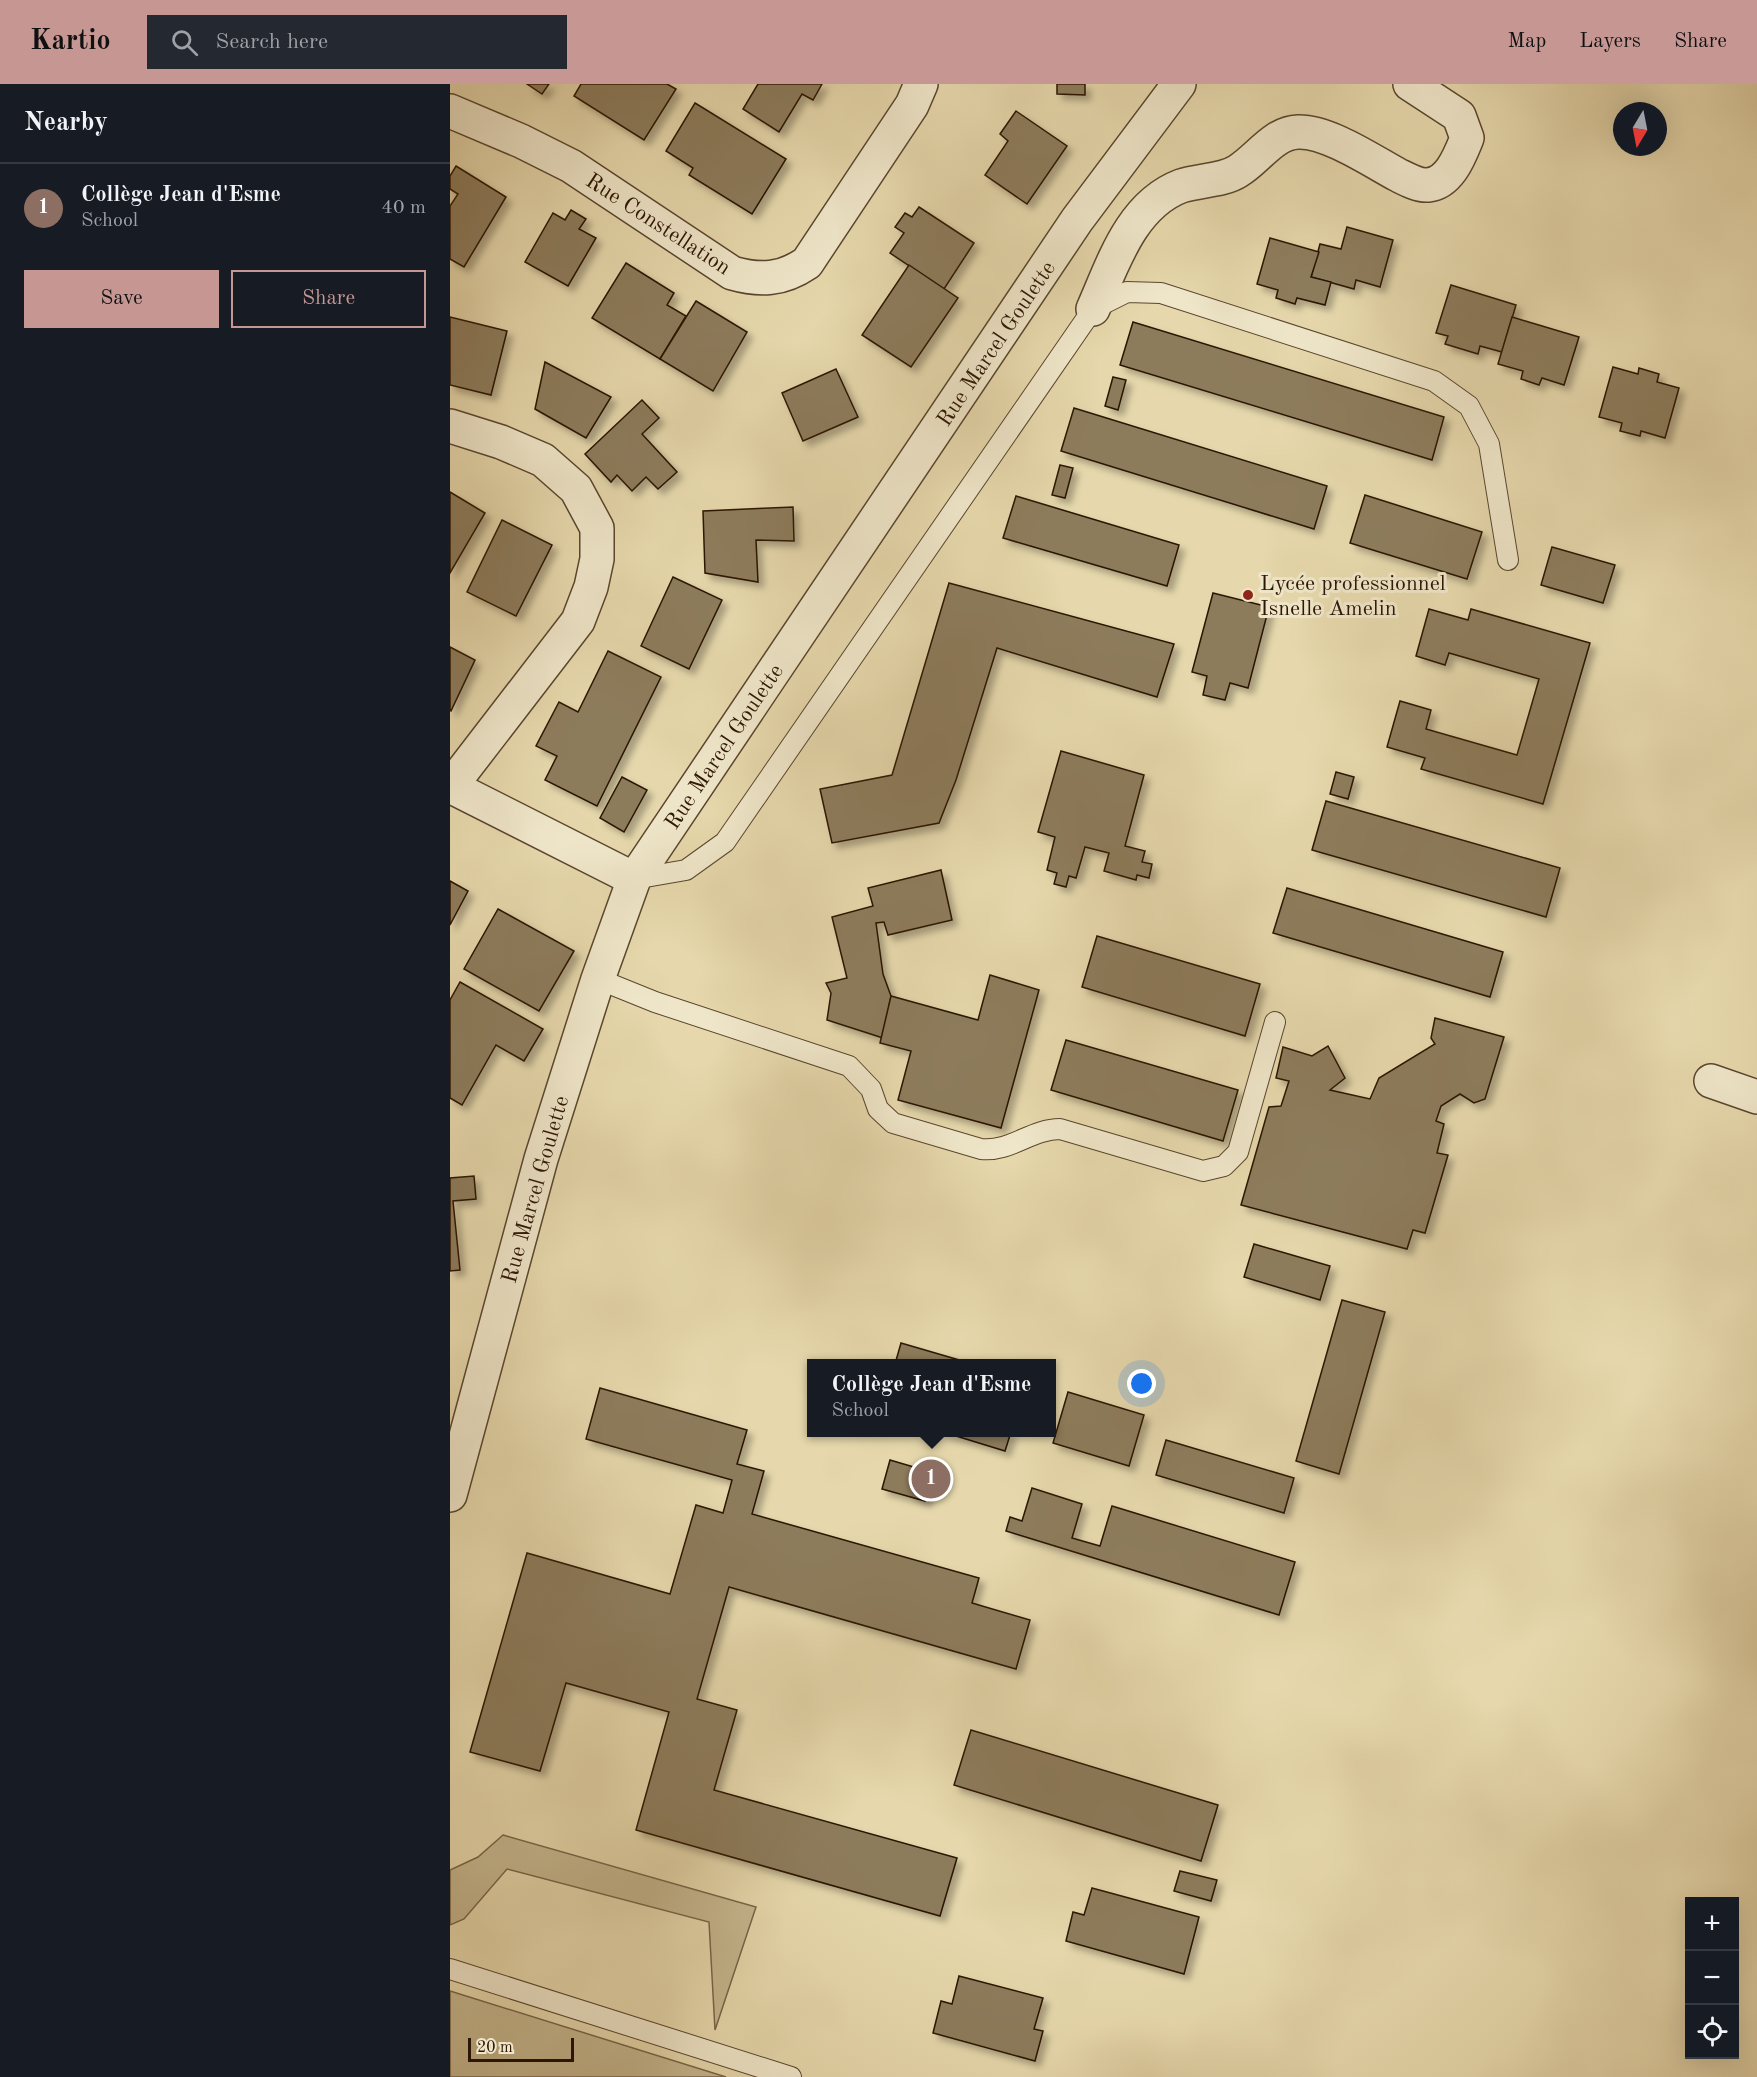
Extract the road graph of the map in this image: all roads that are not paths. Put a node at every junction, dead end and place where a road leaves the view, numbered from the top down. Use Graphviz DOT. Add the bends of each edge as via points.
graph roads {
  1 [pos="921,84"];
  2 [pos="1179,84"];
  3 [pos="1410,84"];
  4 [pos="450,111"];
  5 [pos="1093,309"];
  6 [pos="450,426"];
  7 [pos="1508,560"];
  8 [pos="450,786"];
  9 [pos="634,879"];
  10 [pos="598,979"];
  11 [pos="1275,1022"];
  12 [pos="1711,1081"];
  13 [pos="1757,1097"];
  14 [pos="450,1495"];
  15 [pos="450,1969"];
  16 [pos="791,2077"];
  1 -- 4 [label="street, Rue Constellation" via="912,105 807,263 791,274 773,278 752,279 732,273 571,166"];
  2 -- 9 [label="street, Rue Marcel Goulette" via="1070,230"];
  3 -- 5 [label="street" via="1459,116 1467,138 1443,179 1428,185 1410,181 1322,136 1283,134 1237,172 1181,187 1159,198 1129,231"];
  5 -- 7 [label="lane" via="1127,292 1161,292 1434,381 1469,406 1489,444"];
  5 -- 9 [label="lane" via="725,842 686,870"];
  6 -- 8 [label="street" via="543,460 576,489 597,528 591,587 578,621"];
  8 -- 9 [label="street"];
  9 -- 10 [label="street, Rue Marcel Goulette"];
  10 -- 11 [label="lane" via="655,1002 849,1066 870,1089 878,1109 893,1123 994,1150 1046,1129 1060,1130 1203,1171 1224,1166 1238,1152"];
  10 -- 14 [label="street, Rue Marcel Goulette" via="541,1159"];
  12 -- 13 [label="street"];
  15 -- 16 [label="lane"];
}
